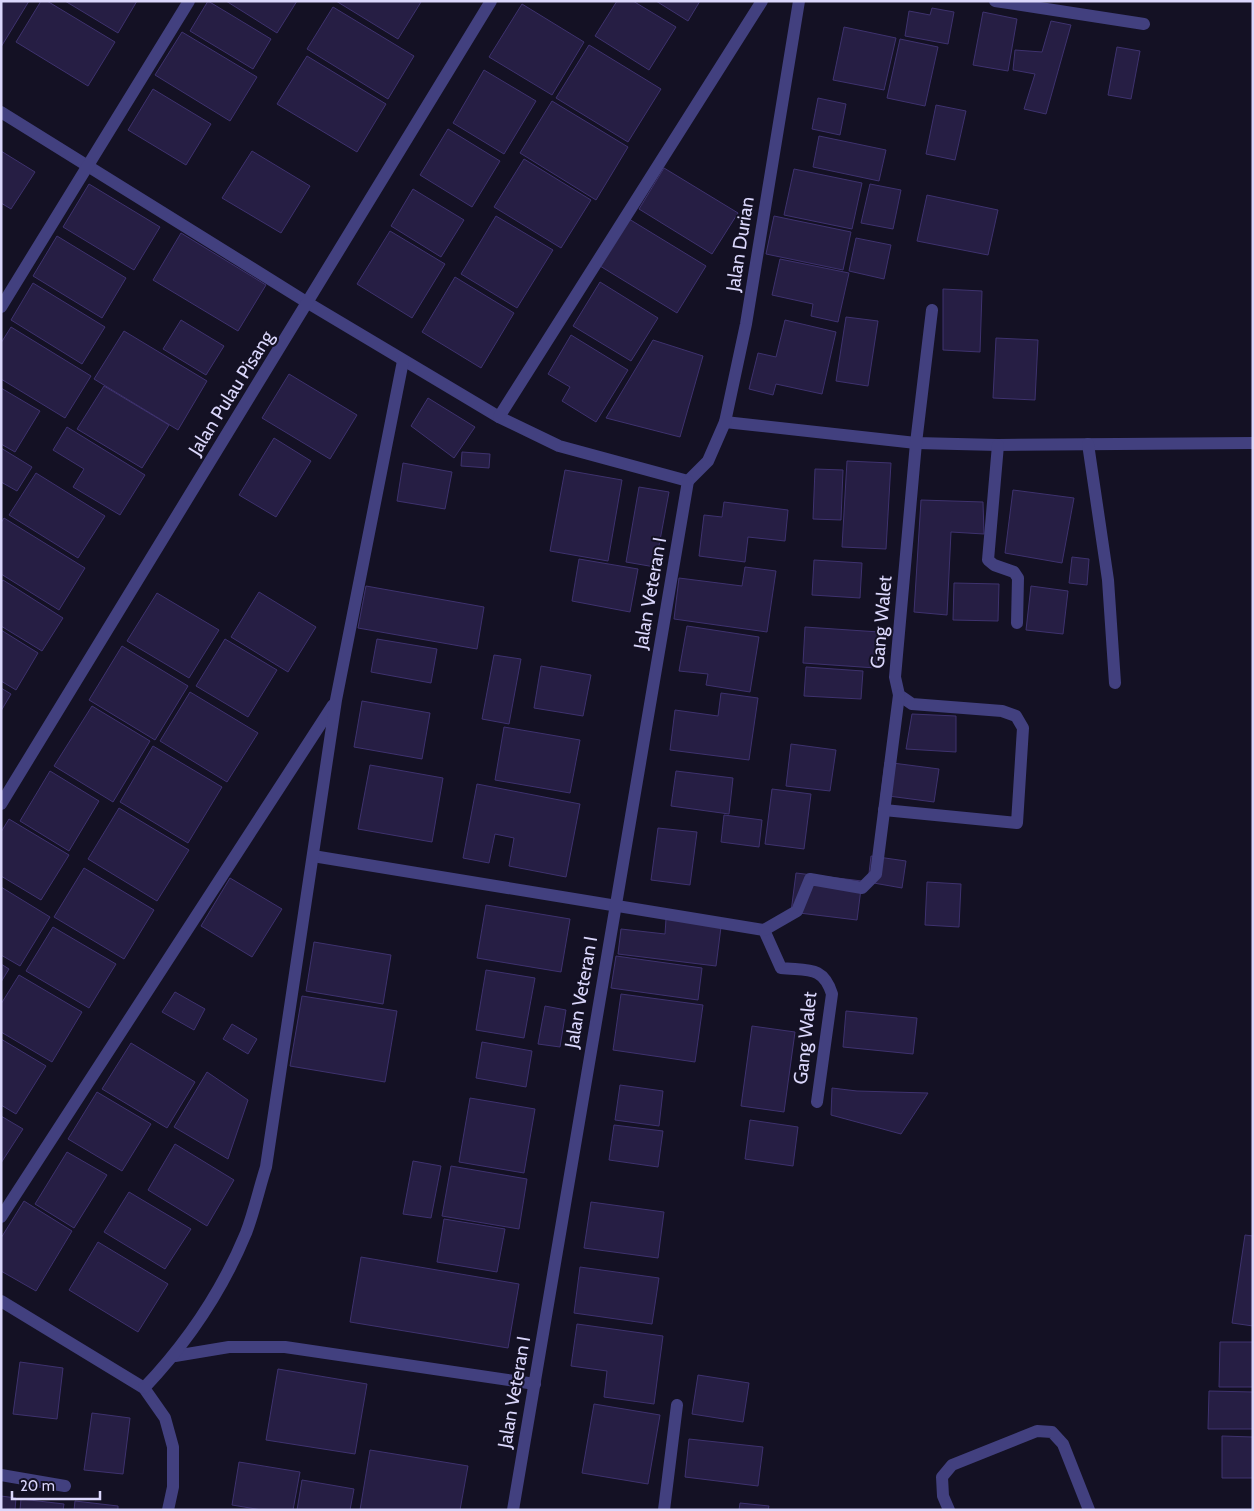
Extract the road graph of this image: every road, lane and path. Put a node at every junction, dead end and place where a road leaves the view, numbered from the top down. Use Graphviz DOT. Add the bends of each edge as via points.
graph roads {
  1 [pos="189,1"];
  2 [pos="490,1"];
  3 [pos="762,1"];
  4 [pos="799,1"];
  5 [pos="996,1"];
  6 [pos="1144,24"];
  7 [pos="1,112"];
  8 [pos="89,165"];
  9 [pos="308,303"];
  10 [pos="1,307"];
  11 [pos="932,310"];
  12 [pos="403,361"];
  13 [pos="499,417"];
  14 [pos="725,422"];
  15 [pos="916,443"];
  16 [pos="1253,443"];
  17 [pos="1088,444"];
  18 [pos="998,445"];
  19 [pos="688,481"];
  20 [pos="1017,623"];
  21 [pos="1115,683"];
  22 [pos="900,695"];
  23 [pos="336,700"];
  24 [pos="1,804"];
  25 [pos="884,810"];
  26 [pos="313,856"];
  27 [pos="615,906"];
  28 [pos="764,930"];
  29 [pos="817,1102"];
  30 [pos="1,1217"];
  31 [pos="1,1301"];
  32 [pos="175,1356"];
  33 [pos="535,1384"];
  34 [pos="144,1388"];
  35 [pos="678,1405"];
  36 [pos="1,1475"];
  37 [pos="65,1486"];
  38 [pos="168,1510"];
  39 [pos="513,1510"];
  40 [pos="664,1510"];
  41 [pos="949,1510"];
  42 [pos="1089,1510"];
  1 -- 8 [label="street"];
  2 -- 9 [label="street, Jalan Pulau Pisang"];
  3 -- 13 [label="street"];
  4 -- 14 [label="street, Jalan Durian" via="746,324"];
  5 -- 6 [label="street"];
  7 -- 8 [label="street"];
  8 -- 9 [label="street"];
  8 -- 10 [label="street"];
  9 -- 12 [label="street"];
  9 -- 24 [label="street, Jalan Pulau Pisang"];
  11 -- 15 [label="street, Gang Walet"];
  12 -- 13 [label="street"];
  12 -- 23 [label="street"];
  13 -- 19 [label="street" via="559,446"];
  14 -- 15 [label="street"];
  14 -- 19 [label="street, Jalan Durian" via="708,461"];
  15 -- 18 [label="street"];
  15 -- 22 [label="street, Gang Walet" via="895,677"];
  16 -- 17 [label="street"];
  17 -- 18 [label="street"];
  17 -- 21 [label="street" via="1108,580"];
  18 -- 20 [label="street" via="988,560 1014,572 1018,578"];
  19 -- 27 [label="street, Jalan Veteran I"];
  22 -- 25 [label="street"];
  22 -- 25 [label="street, Gang Walet" via="912,704 1002,711 1016,716 1022,728 1017,823"];
  23 -- 26 [label="street"];
  23 -- 30 [label="street"];
  25 -- 28 [label="street" via="876,874 862,888 810,879 797,911"];
  26 -- 27 [label="street"];
  26 -- 32 [label="street" via="266,1168 246,1232 213,1298"];
  27 -- 28 [label="street"];
  27 -- 33 [label="street, Jalan Veteran I"];
  28 -- 29 [label="street, Gang Walet" via="781,968 819,972 828,980 832,994"];
  31 -- 34 [label="street"];
  32 -- 33 [label="street" via="229,1347 285,1347"];
  32 -- 34 [label="street"];
  33 -- 39 [label="street, Jalan Veteran I"];
  34 -- 38 [label="street" via="165,1418 173,1447 173,1487"];
  35 -- 40 [label="street"];
  36 -- 37 [label="street"];
  41 -- 42 [label="street" via="943,1496 942,1477 952,1464 1036,1431 1052,1432 1063,1444"];
}
